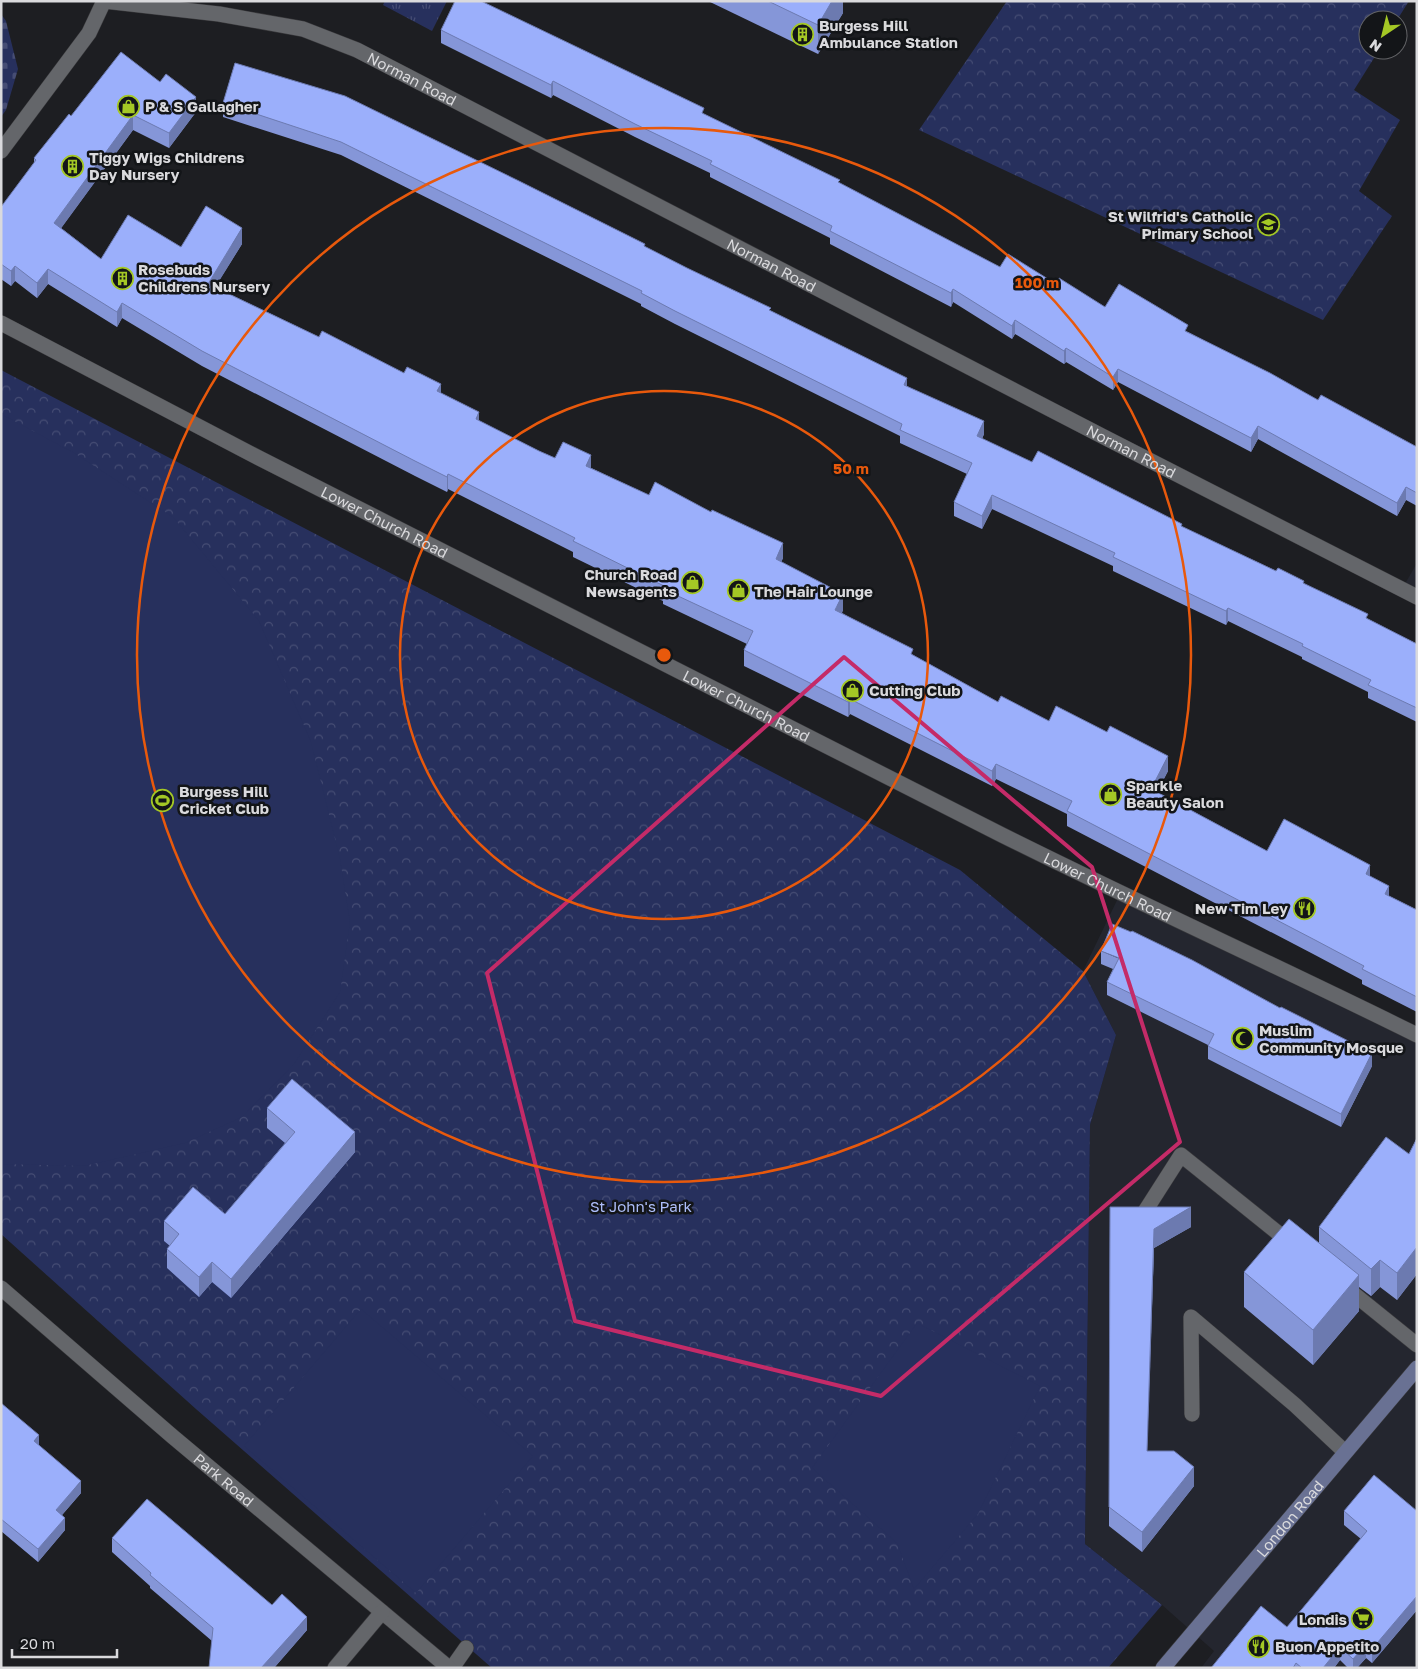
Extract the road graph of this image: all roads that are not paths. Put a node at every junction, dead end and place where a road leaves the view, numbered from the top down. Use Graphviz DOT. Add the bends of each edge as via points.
graph roads {
  1 [pos="104,1"];
  2 [pos="1,151"];
  3 [pos="1,323"];
  4 [pos="1417,597"];
  5 [pos="1417,1035"];
  6 [pos="1142,1216"];
  7 [pos="1303,1253"];
  8 [pos="1333,1277"];
  9 [pos="1,1288"];
  10 [pos="1417,1345"];
  11 [pos="1417,1368"];
  12 [pos="1192,1414"];
  13 [pos="1345,1452"];
  14 [pos="382,1612"];
  15 [pos="466,1648"];
  16 [pos="334,1668"];
  17 [pos="450,1668"];
  18 [pos="1163,1668"];
  1 -- 2 [label="street" via="89,33"];
  1 -- 4 [label="street, Norman Road" via="219,14 303,29 357,50"];
  3 -- 5 [label="street, Lower Church Road" via="1002,836"];
  6 -- 7 [label="street" via="1181,1155"];
  8 -- 10 [label="street"];
  9 -- 14 [label="street, Park Road"];
  11 -- 13 [label="main road, London Road"];
  12 -- 13 [label="street" via="1191,1316"];
  13 -- 18 [label="main road, London Road"];
  14 -- 16 [label="street"];
  14 -- 17 [label="street, Park Road"];
  15 -- 17 [label="street"];
}
